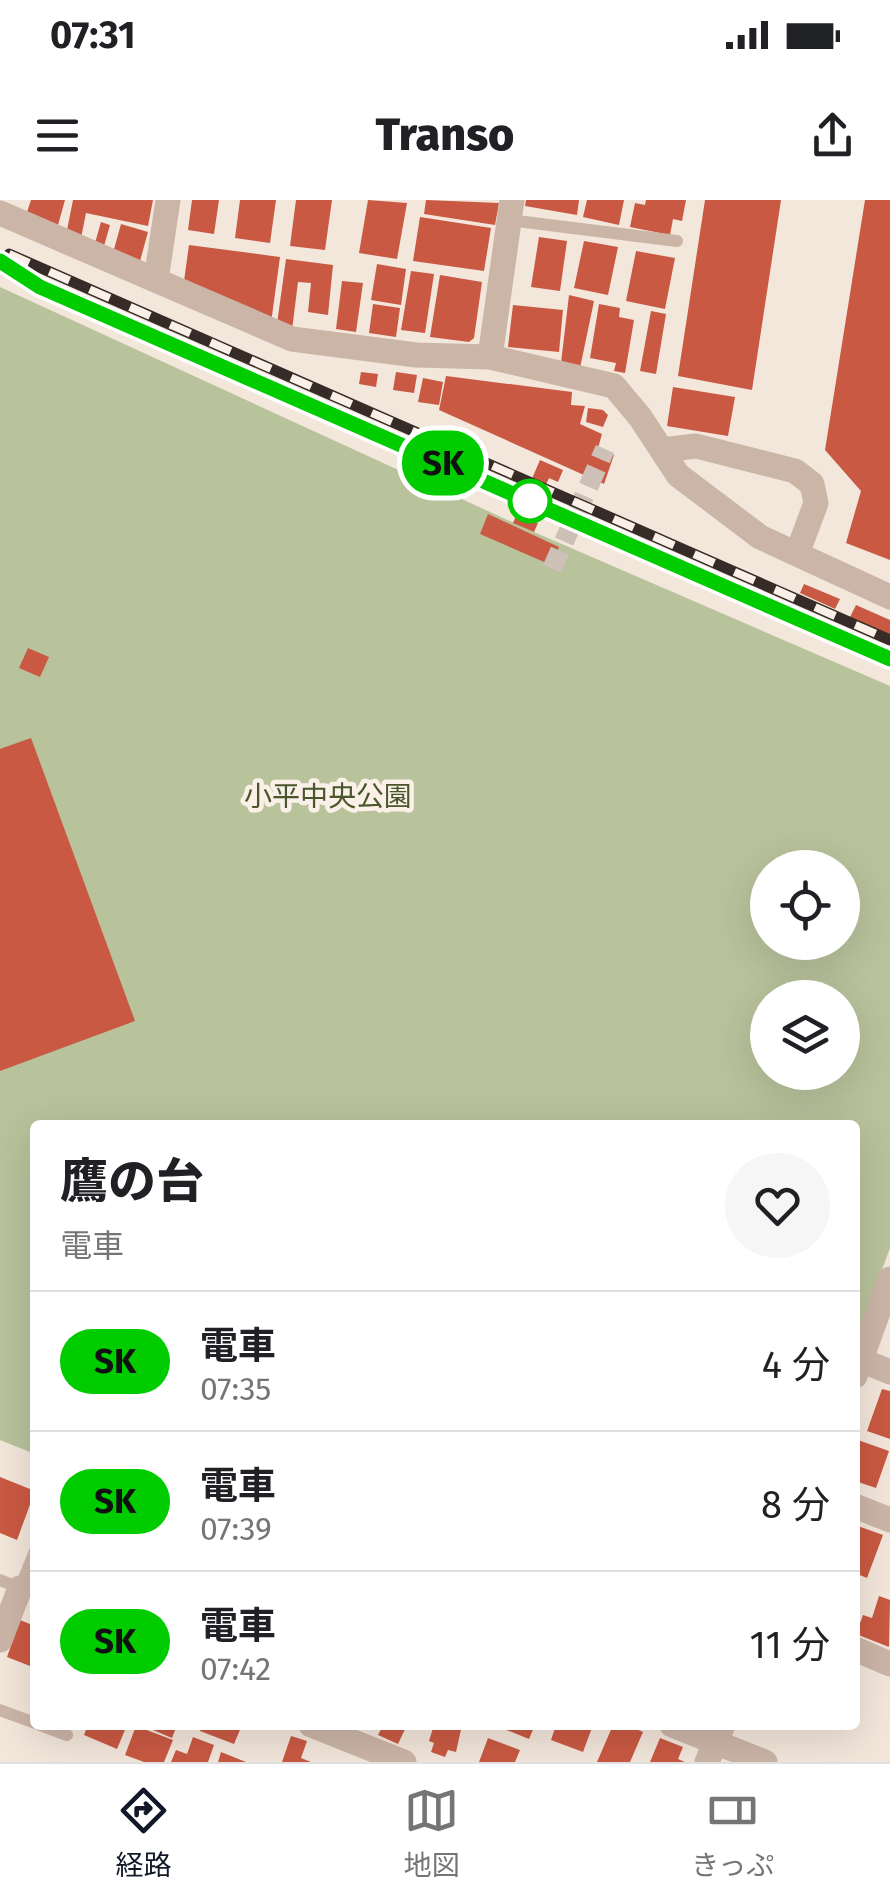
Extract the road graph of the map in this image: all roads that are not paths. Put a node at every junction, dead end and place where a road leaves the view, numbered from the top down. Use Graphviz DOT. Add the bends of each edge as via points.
graph roads {
  1 [pos="168,200"];
  2 [pos="511,210"];
  3 [pos="0,213"];
  4 [pos="677,242"];
  5 [pos="156,280"];
  6 [pos="490,357"];
  7 [pos="662,450"];
  8 [pos="796,554"];
  9 [pos="890,597"];
  10 [pos="890,1280"];
  11 [pos="860,1362"];
  12 [pos="860,1368"];
  13 [pos="890,1372"];
  14 [pos="860,1508"];
  15 [pos="890,1520"];
  16 [pos="30,1558"];
  17 [pos="10,1584"];
  18 [pos="0,1640"];
  19 [pos="860,1651"];
  20 [pos="890,1664"];
  21 [pos="0,1710"];
  22 [pos="30,1721"];
  23 [pos="54,1730"];
  24 [pos="324,1730"];
  25 [pos="684,1730"];
  26 [pos="68,1735"];
  27 [pos="715,1743"];
  28 [pos="404,1762"];
  29 [pos="765,1762"];
  1 -- 5 [label="street"];
  2 -- 4 [label="lane"];
  2 -- 6 [label="street"];
  3 -- 5 [label="street"];
  5 -- 6 [label="street" via="292,338"];
  6 -- 7 [label="street" via="614,386"];
  7 -- 8 [label="street" via="678,475 760,538"];
  7 -- 8 [label="street" via="696,446 795,470 812,484 816,502"];
  8 -- 9 [label="street"];
  10 -- 11 [label="street"];
  12 -- 13 [label="street"];
  14 -- 15 [label="street"];
  16 -- 17 [label="lane"];
  17 -- 18 [label="street"];
  19 -- 20 [label="street"];
  21 -- 22 [label="lane"];
  23 -- 26 [label="lane"];
  24 -- 28 [label="street"];
  25 -- 27 [label="street"];
  27 -- 29 [label="street"];
}
